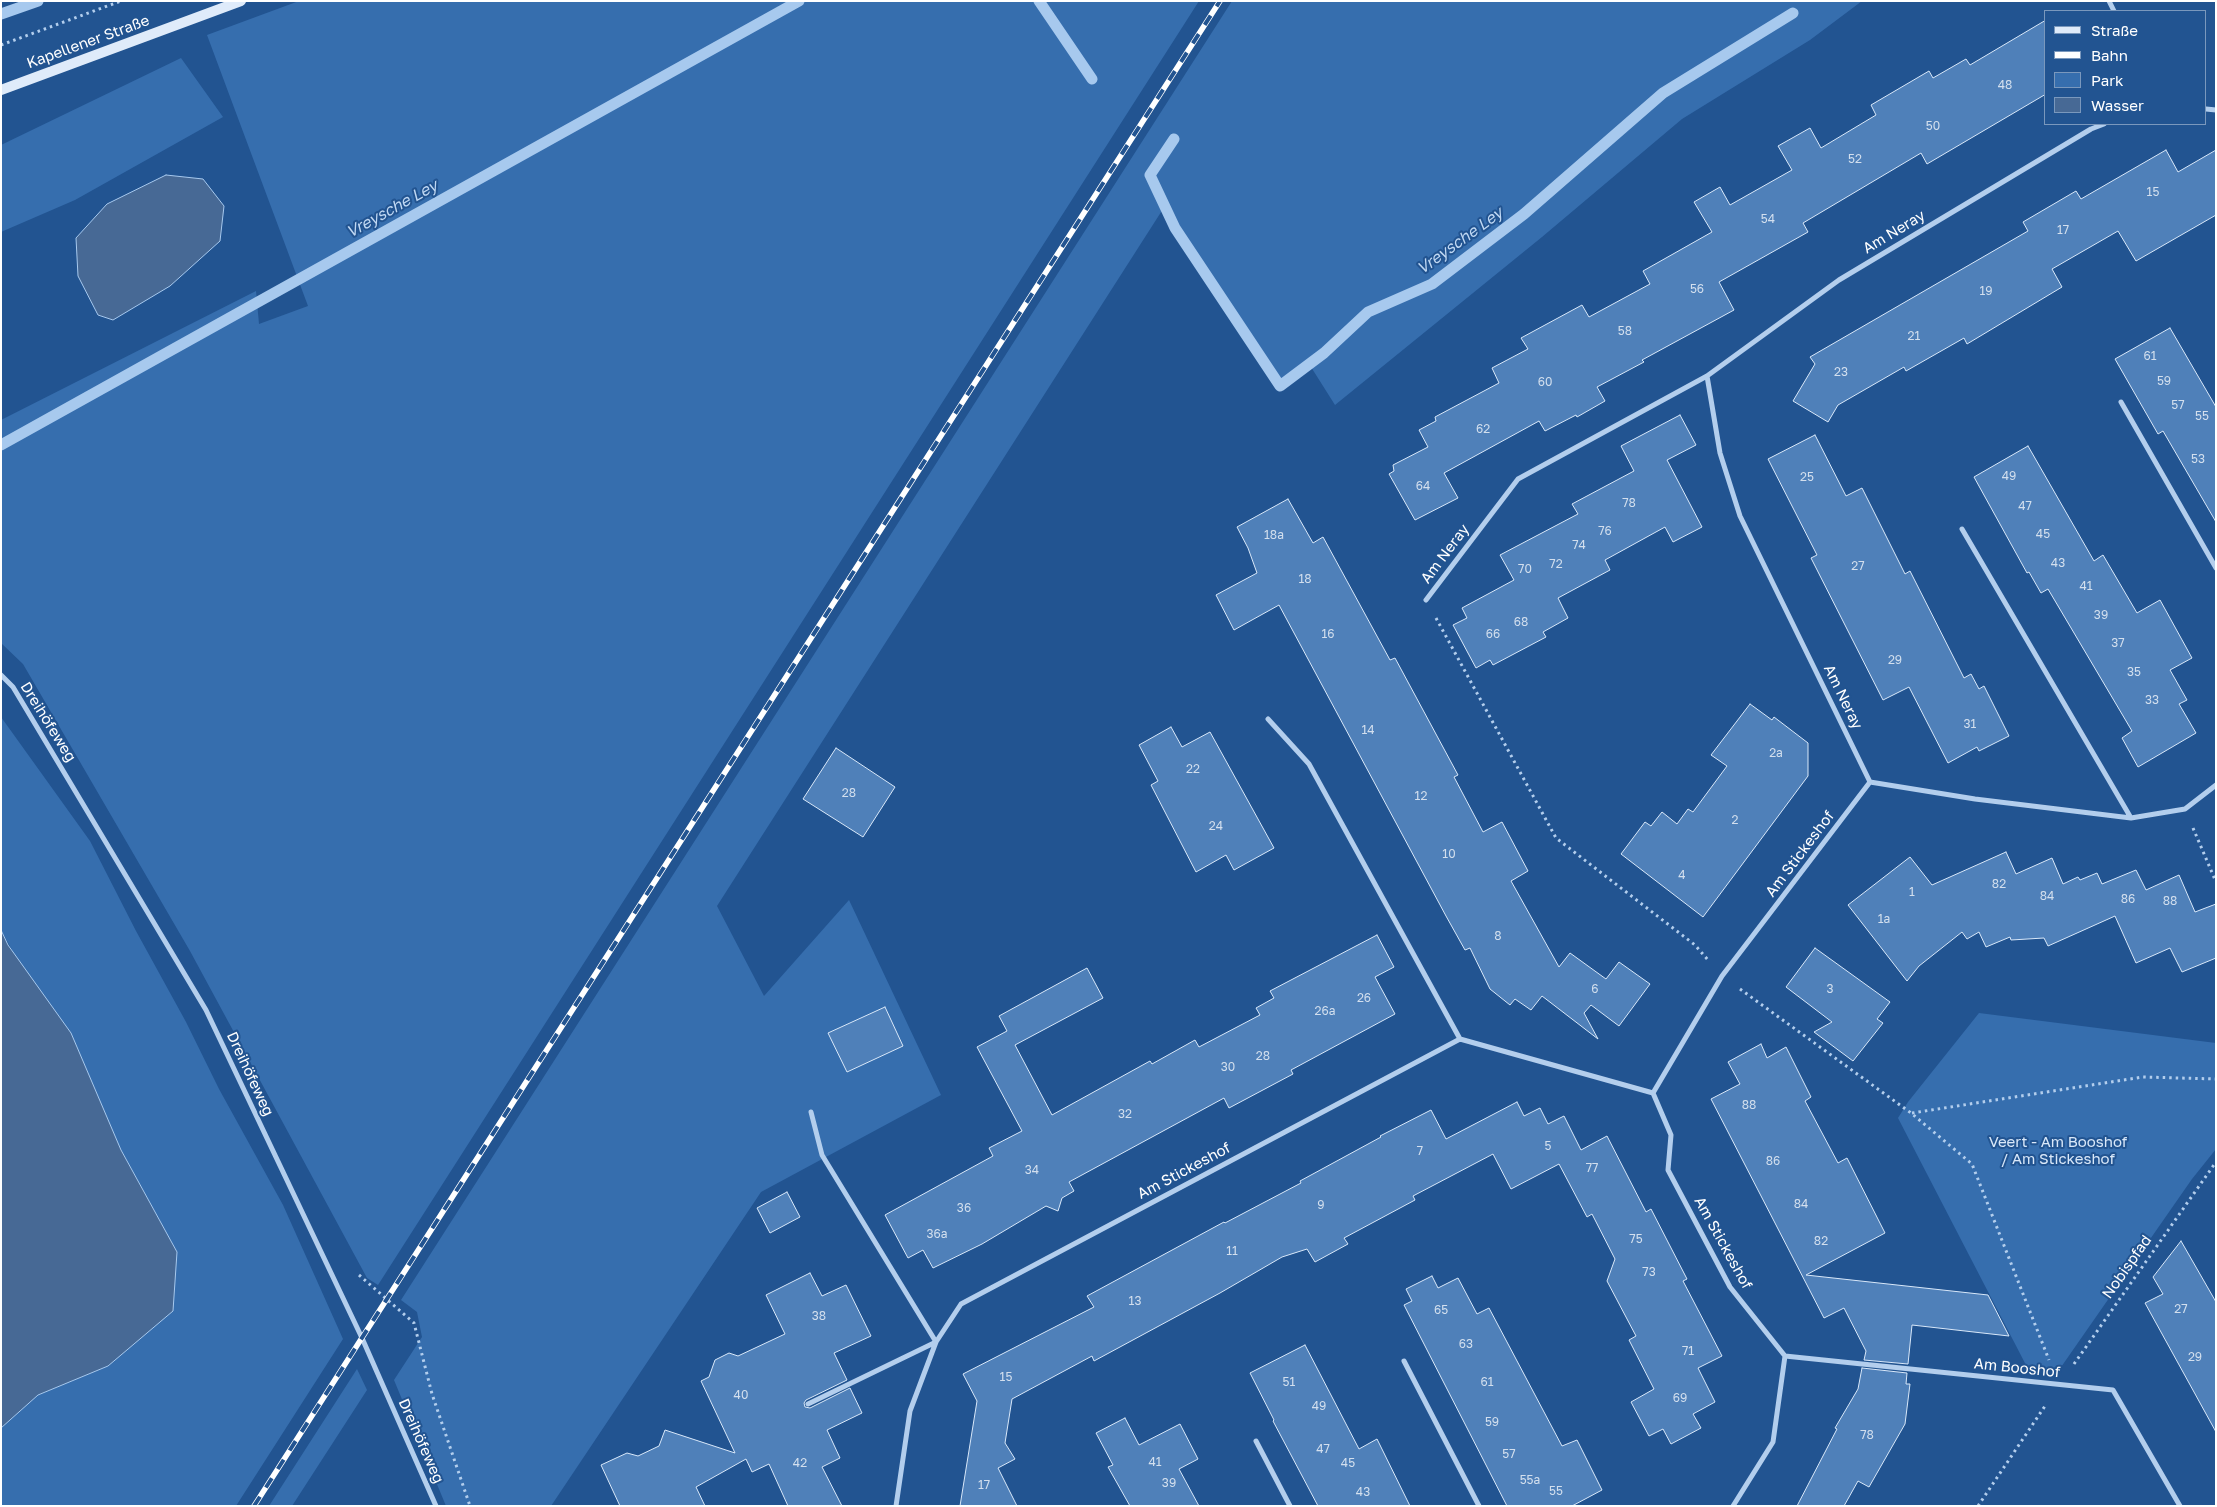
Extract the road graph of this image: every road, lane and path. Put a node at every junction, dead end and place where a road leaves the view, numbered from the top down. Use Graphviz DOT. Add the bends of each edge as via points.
graph roads {
  1 [pos="121,1"];
  2 [pos="241,1"];
  3 [pos="1,44"];
  4 [pos="1,90"];
  5 [pos="2101,125"];
  6 [pos="1707,376"];
  7 [pos="2121,402"];
  8 [pos="1962,529"];
  9 [pos="2216,568"];
  10 [pos="1426,600"];
  11 [pos="1,675"];
  12 [pos="1268,719"];
  13 [pos="1870,782"];
  14 [pos="2216,785"];
  15 [pos="2184,809"];
  16 [pos="2131,818"];
  17 [pos="2216,882"];
  18 [pos="1722,976"];
  19 [pos="1460,1039"];
  20 [pos="2216,1079"];
  21 [pos="1653,1093"];
  22 [pos="811,1112"];
  23 [pos="1911,1113"];
  24 [pos="2216,1162"];
  25 [pos="936,1342"];
  26 [pos="1785,1356"];
  27 [pos="1404,1361"];
  28 [pos="2058,1385"];
  29 [pos="808,1404"];
  30 [pos="1256,1441"];
  31 [pos="436,1506"];
  32 [pos="896,1506"];
  33 [pos="1290,1506"];
  34 [pos="1479,1506"];
  35 [pos="1732,1506"];
  36 [pos="1978,1506"];
  37 [pos="2180,1506"];
  1 -- 3 [label="path"];
  2 -- 4 [label="main road, Kapellener Straße"];
  5 -- 6 [label="street, Am Neray" via="1839,280"];
  6 -- 10 [label="street, Am Neray" via="1518,479"];
  6 -- 13 [label="street, Am Neray" via="1720,453 1740,516"];
  7 -- 9 [label="street"];
  8 -- 16 [label="street"];
  10 -- 18 [label="path" via="1556,838 1695,945"];
  11 -- 31 [label="street, Dreihöfeweg" via="13,687 206,1010 362,1338"];
  12 -- 19 [label="street" via="1309,764"];
  13 -- 16 [label="street" via="1974,799"];
  13 -- 18 [label="street, Am Stickeshof"];
  14 -- 15 [label="street"];
  15 -- 16 [label="street"];
  15 -- 17 [label="path"];
  18 -- 21 [label="street, Am Stickeshof"];
  18 -- 23 [label="path"];
  19 -- 21 [label="street"];
  19 -- 25 [label="street, Am Stickeshof" via="961,1304"];
  20 -- 23 [label="path" via="2143,1078"];
  21 -- 26 [label="street, Am Stickeshof" via="1671,1135 1668,1170 1730,1287"];
  22 -- 25 [label="street" via="822,1155"];
  23 -- 28 [label="path" via="1972,1164"];
  24 -- 28 [label="path, Nobispfad"];
  25 -- 29 [label="street"];
  25 -- 32 [label="street, Am Stickeshof" via="910,1411"];
  26 -- 28 [label="street, Am Booshof"];
  26 -- 35 [label="street" via="1773,1442"];
  27 -- 34 [label="street"];
  28 -- 36 [label="path, Nobispfad"];
  28 -- 37 [label="street, Am Booshof" via="2113,1390"];
  30 -- 33 [label="street"];
}
